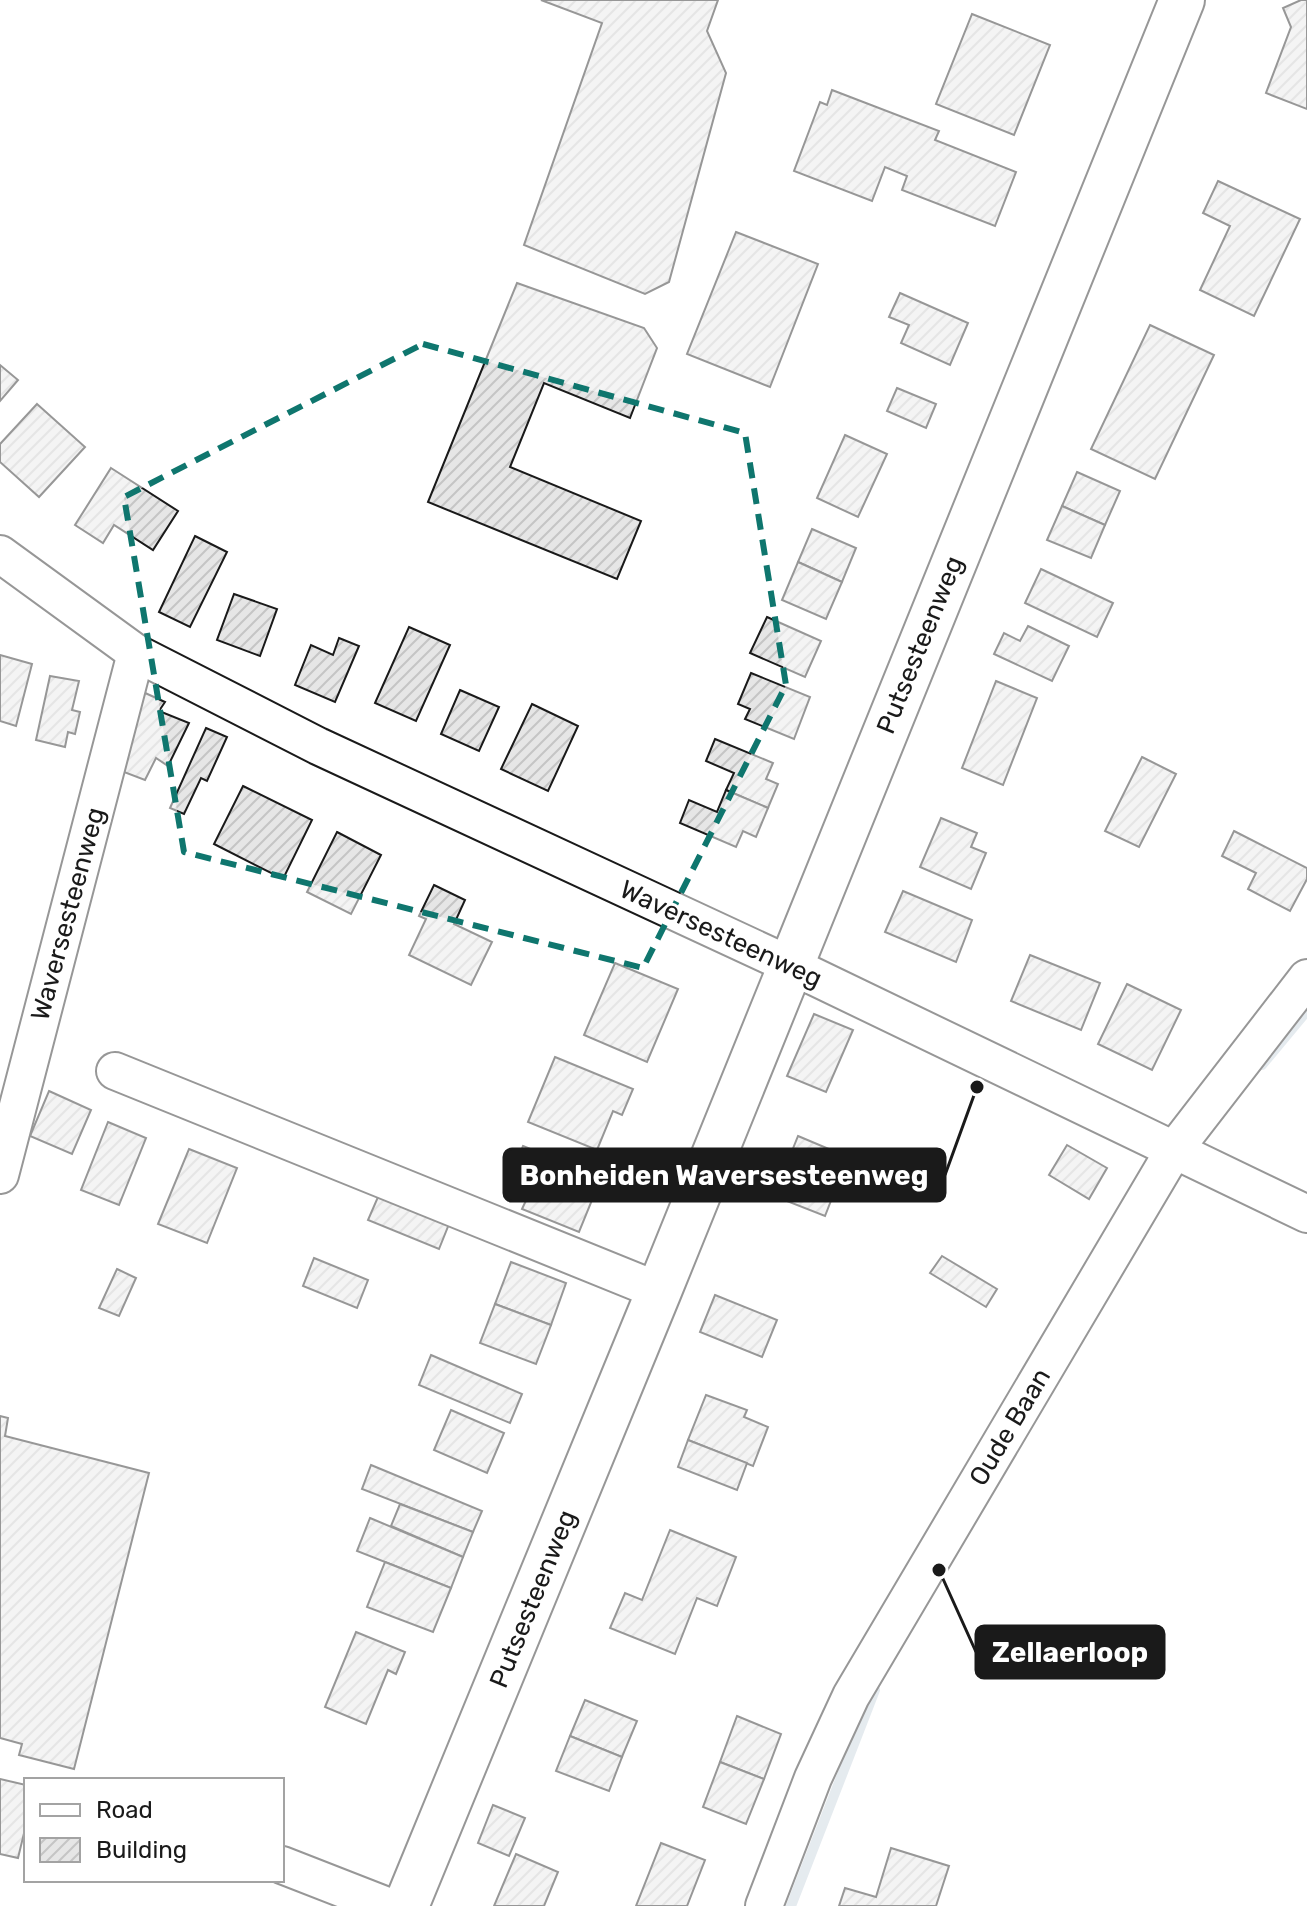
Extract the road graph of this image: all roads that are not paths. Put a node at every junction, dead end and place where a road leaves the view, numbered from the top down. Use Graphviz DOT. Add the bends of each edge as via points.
graph roads {
  1 [pos="1182,0"];
  2 [pos="0,554"];
  3 [pos="136,653"];
  4 [pos="790,965"];
  5 [pos="1307,978"];
  6 [pos="115,1071"];
  7 [pos="1174,1150"];
  8 [pos="0,1175"];
  9 [pos="1307,1214"];
  10 [pos="659,1291"];
  11 [pos="284,1866"];
  12 [pos="387,1906"];
  13 [pos="406,1906"];
  14 [pos="764,1906"];
  1 -- 4 [label="main road, Putsesteenweg"];
  2 -- 3 [label="street, Waversesteenweg"];
  3 -- 4 [label="street, Waversesteenweg" via="318,746"];
  3 -- 8 [label="street, Waversesteenweg"];
  4 -- 7 [label="street, Waversesteenweg"];
  4 -- 10 [label="main road, Putsesteenweg"];
  5 -- 7 [label="street, Oude Baan"];
  6 -- 10 [label="street"];
  7 -- 9 [label="street, Waversesteenweg"];
  7 -- 14 [label="street, Oude Baan" via="851,1696"];
  10 -- 13 [label="main road, Putsesteenweg"];
  11 -- 12 [label="street"];
}
